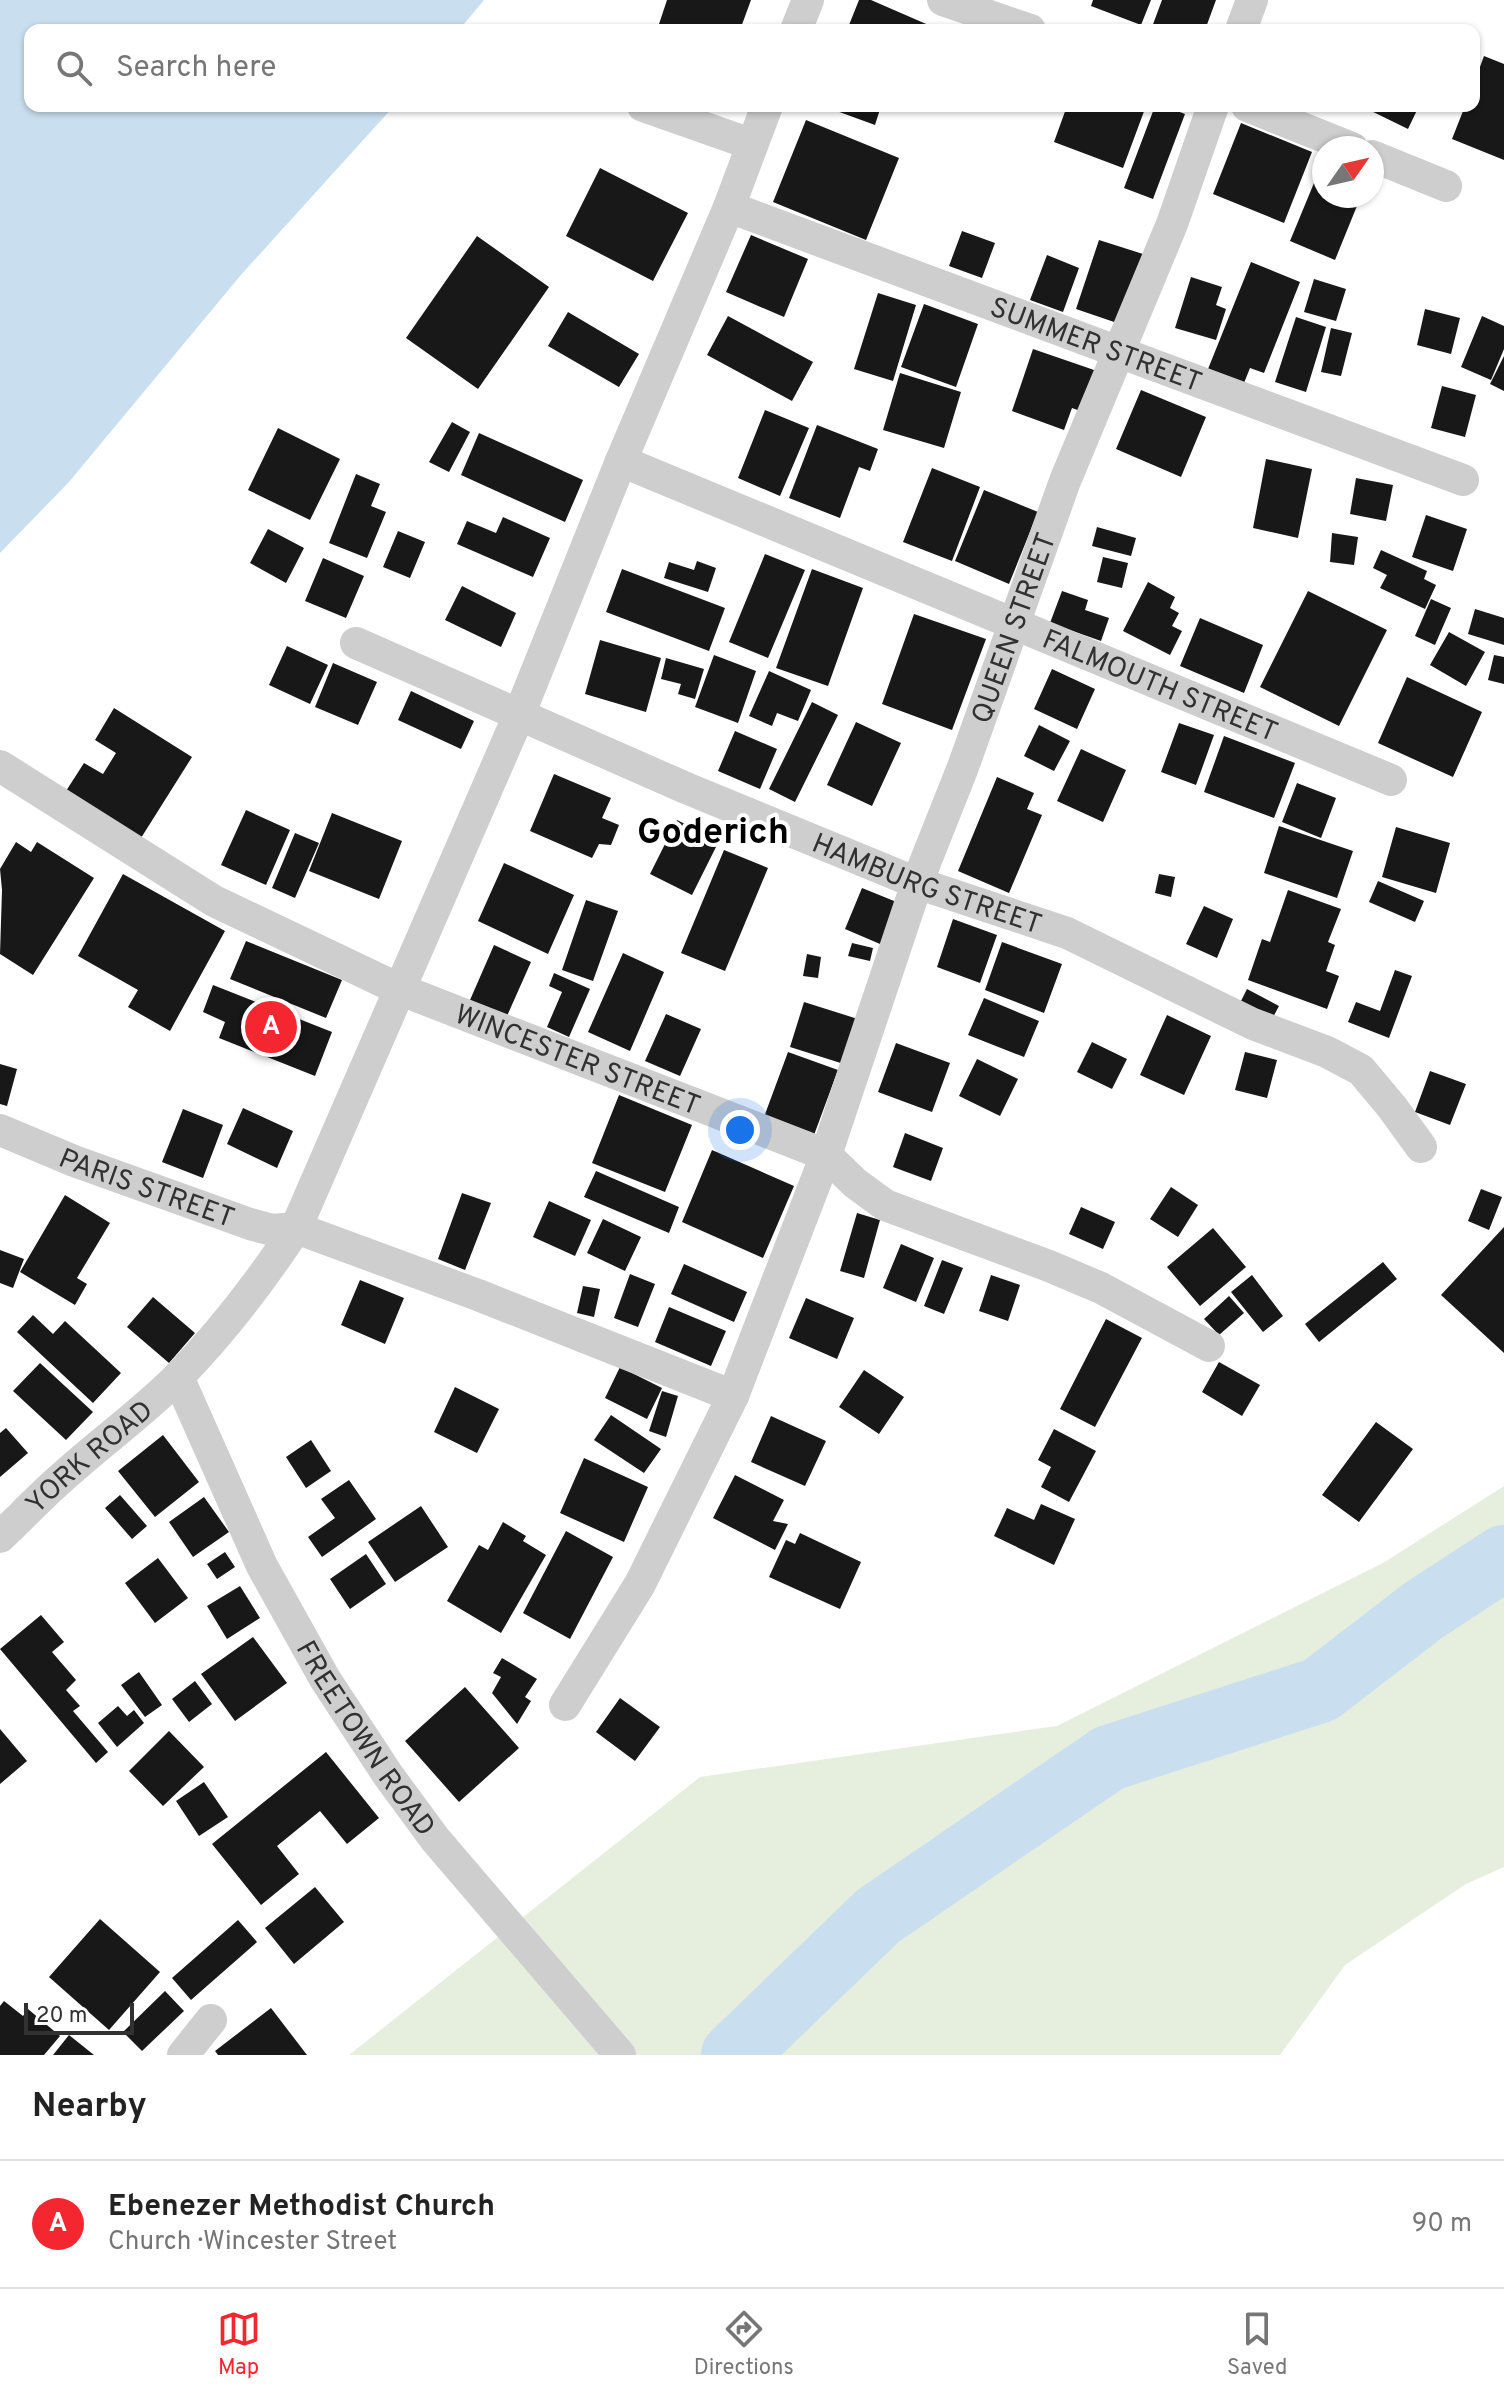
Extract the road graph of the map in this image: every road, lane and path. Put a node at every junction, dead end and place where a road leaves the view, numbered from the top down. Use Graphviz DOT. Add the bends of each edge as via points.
graph roads {
  1 [pos="808,0"];
  2 [pos="943,0"];
  3 [pos="1252,0"];
  4 [pos="798,24"];
  5 [pos="1013,24"];
  6 [pos="1243,24"];
  7 [pos="660,112"];
  8 [pos="764,112"];
  9 [pos="1211,112"];
  10 [pos="1262,112"];
  11 [pos="1322,136"];
  12 [pos="751,144"];
  13 [pos="1384,161"];
  14 [pos="1446,186"];
  15 [pos="729,207"];
  16 [pos="1118,353"];
  17 [pos="621,461"];
  18 [pos="1463,480"];
  19 [pos="1013,623"];
  20 [pos="356,643"];
  21 [pos="519,715"];
  22 [pos="0,766"];
  23 [pos="1391,780"];
  24 [pos="917,883"];
  25 [pos="401,990"];
  26 [pos="0,1130"];
  27 [pos="1421,1147"];
  28 [pos="826,1155"];
  29 [pos="296,1228"];
  30 [pos="1209,1346"];
  31 [pos="178,1377"];
  32 [pos="733,1396"];
  33 [pos="0,1537"];
  34 [pos="565,1705"];
  35 [pos="211,2020"];
  36 [pos="183,2055"];
  37 [pos="620,2055"];
  1 -- 4 [label="street"];
  2 -- 5 [label="street"];
  3 -- 6 [label="street"];
  7 -- 12 [label="street"];
  8 -- 12 [label="street, YORK ROAD"];
  9 -- 16 [label="street, QUEEN STREET"];
  10 -- 11 [label="street"];
  12 -- 15 [label="street, YORK ROAD"];
  13 -- 14 [label="street"];
  15 -- 16 [label="street, SUMMER STREET"];
  15 -- 17 [label="street, YORK ROAD"];
  16 -- 18 [label="street, SUMMER STREET"];
  16 -- 19 [label="street, QUEEN STREET"];
  17 -- 19 [label="street, FALMOUTH STREET"];
  17 -- 21 [label="street, YORK ROAD"];
  19 -- 23 [label="street, FALMOUTH STREET"];
  19 -- 24 [label="street, QUEEN STREET"];
  20 -- 21 [label="street, HAMBURG STREET"];
  21 -- 24 [label="street, HAMBURG STREET"];
  21 -- 25 [label="street, YORK ROAD"];
  22 -- 25 [label="street, WINCESTER STREET" via="214,901"];
  24 -- 27 [label="street, HAMBURG STREET" via="1067,933 1253,1024 1327,1052 1361,1070"];
  24 -- 28 [label="street, QUEEN STREET"];
  25 -- 28 [label="street, WINCESTER STREET"];
  25 -- 29 [label="street, YORK ROAD"];
  26 -- 29 [label="street, PARIS STREET" via="250,1224 272,1230"];
  28 -- 30 [label="street, WINCESTER STREET" via="885,1205 1075,1277"];
  28 -- 32 [label="street, QUEEN STREET"];
  29 -- 31 [label="street, YORK ROAD" via="259,1282"];
  29 -- 32 [label="street, PARIS STREET"];
  31 -- 33 [label="street, YORK ROAD"];
  31 -- 37 [label="street, FREETOWN ROAD" via="262,1566 325,1679 435,1839"];
  32 -- 34 [label="street, QUEEN STREET" via="640,1584"];
  35 -- 36 [label="street"];
}
